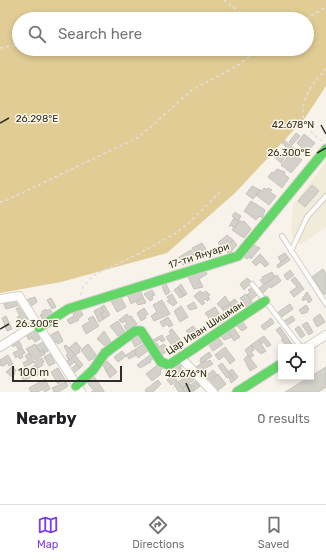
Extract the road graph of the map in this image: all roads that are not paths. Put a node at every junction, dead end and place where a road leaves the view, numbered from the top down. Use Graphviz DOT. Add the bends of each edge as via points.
graph roads {
  1 [pos="326,149"];
  2 [pos="326,196"];
  3 [pos="282,236"];
  4 [pos="291,251"];
  5 [pos="252,284"];
  6 [pos="0,300"];
  7 [pos="265,302"];
  8 [pos="326,304"];
  9 [pos="38,326"];
  10 [pos="326,335"];
  11 [pos="299,344"];
  12 [pos="312,344"];
  13 [pos="0,347"];
  14 [pos="180,357"];
  15 [pos="278,366"];
  16 [pos="78,389"];
  17 [pos="213,392"];
  18 [pos="237,392"];
  1 -- 9 [label="street, 17-ти Януари" via="238,256 68,309"];
  2 -- 4 [label="lane" via="307,217"];
  3 -- 4 [label="lane"];
  4 -- 8 [label="lane"];
  5 -- 7 [label="lane"];
  6 -- 9 [label="street" via="19,296"];
  7 -- 11 [label="lane"];
  7 -- 14 [label="street, Цар Иван Шишман"];
  9 -- 13 [label="street, 17-ти Януари"];
  9 -- 16 [label="street"];
  10 -- 12 [label="street"];
  14 -- 16 [label="street, Цар Иван Шишман" via="168,365 161,362 144,334 138,330 105,353"];
  14 -- 17 [label="street"];
  15 -- 18 [label="street"];
}
